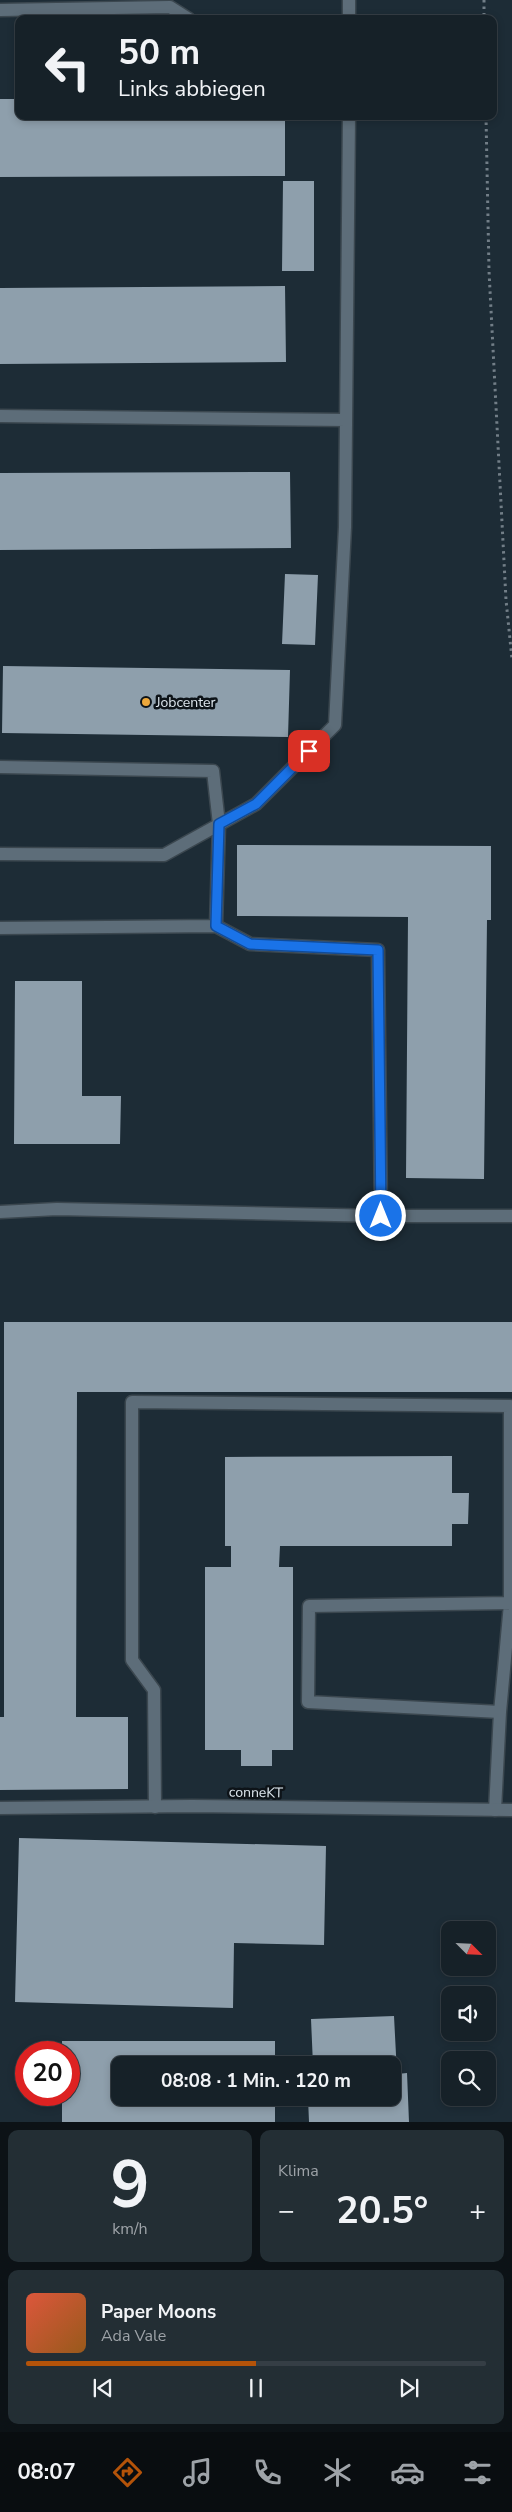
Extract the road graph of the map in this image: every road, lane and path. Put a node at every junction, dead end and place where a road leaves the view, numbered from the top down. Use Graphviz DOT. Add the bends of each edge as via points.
graph roads {
  1 [pos="349,0"];
  2 [pos="484,0"];
  3 [pos="0,10"];
  4 [pos="183,15"];
  5 [pos="349,15"];
  6 [pos="484,15"];
  7 [pos="349,120"];
  8 [pos="486,120"];
  9 [pos="0,416"];
  10 [pos="346,420"];
  11 [pos="512,658"];
  12 [pos="0,767"];
  13 [pos="219,824"];
  14 [pos="0,854"];
  15 [pos="216,926"];
  16 [pos="0,928"];
  17 [pos="0,1212"];
  18 [pos="381,1216"];
  19 [pos="512,1216"];
  20 [pos="511,1604"];
  21 [pos="500,1712"];
  22 [pos="155,1806"];
  23 [pos="0,1808"];
  24 [pos="494,1810"];
  25 [pos="512,1810"];
  1 -- 5 [label="street"];
  2 -- 6 [label="path"];
  3 -- 4 [label="street" via="170,7"];
  7 -- 10 [label="street"];
  8 -- 11 [label="path" via="489,271 505,590"];
  9 -- 10 [label="street"];
  10 -- 13 [label="street" via="345,527 335,725 256,804"];
  12 -- 13 [label="street" via="213,771"];
  13 -- 14 [label="street" via="164,855"];
  13 -- 15 [label="street"];
  15 -- 16 [label="street"];
  15 -- 18 [label="street" via="250,944 378,950"];
  17 -- 18 [label="street" via="57,1209"];
  18 -- 19 [label="street"];
  20 -- 21 [label="street"];
  20 -- 21 [label="street" via="309,1606 308,1702"];
  20 -- 22 [label="street" via="510,1406 132,1402 132,1660 154,1690"];
  21 -- 24 [label="street"];
  22 -- 23 [label="street, conneKT"];
  22 -- 24 [label="street, conneKT"];
  24 -- 25 [label="street, conneKT"];
}
